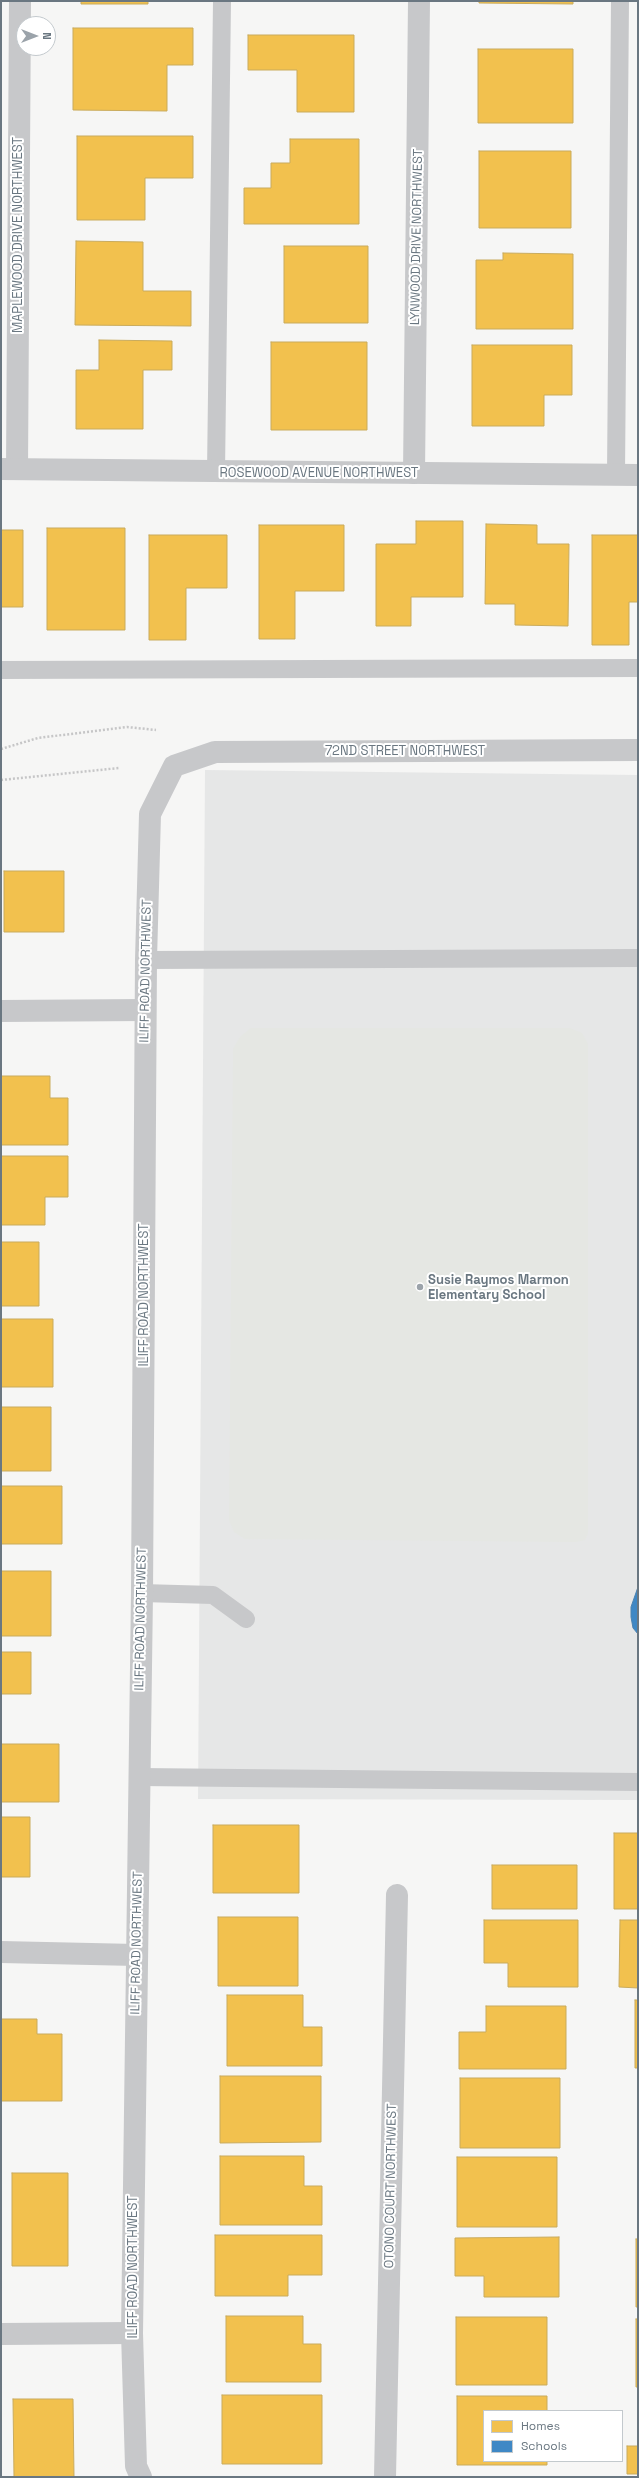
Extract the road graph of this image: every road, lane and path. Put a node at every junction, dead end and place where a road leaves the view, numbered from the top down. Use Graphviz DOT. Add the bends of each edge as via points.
graph roads {
  1 [pos="20,1"];
  2 [pos="222,1"];
  3 [pos="419,1"];
  4 [pos="620,1"];
  5 [pos="9,469"];
  6 [pos="216,472"];
  7 [pos="414,473"];
  8 [pos="616,474"];
  9 [pos="638,475"];
  10 [pos="638,668"];
  11 [pos="1,670"];
  12 [pos="156,730"];
  13 [pos="1,748"];
  14 [pos="638,750"];
  15 [pos="174,766"];
  16 [pos="119,768"];
  17 [pos="1,780"];
  18 [pos="638,958"];
  19 [pos="146,960"];
  20 [pos="145,1010"];
  21 [pos="1,1011"];
  22 [pos="142,1593"];
  23 [pos="246,1619"];
  24 [pos="139,1778"];
  25 [pos="638,1782"];
  26 [pos="397,1895"];
  27 [pos="1,1952"];
  28 [pos="136,1955"];
  29 [pos="132,2333"];
  30 [pos="1,2334"];
  31 [pos="141,2477"];
  32 [pos="385,2477"];
  1 -- 5 [label="street, MAPLEWOOD DRIVE NORTHWEST"];
  2 -- 6 [label="lane"];
  3 -- 7 [label="street, LYNWOOD DRIVE NORTHWEST"];
  4 -- 8 [label="lane"];
  5 -- 6 [label="street, ROSEWOOD AVENUE NORTHWEST"];
  6 -- 7 [label="street, ROSEWOOD AVENUE NORTHWEST"];
  7 -- 8 [label="street, ROSEWOOD AVENUE NORTHWEST"];
  8 -- 9 [label="street, ROSEWOOD AVENUE NORTHWEST"];
  10 -- 11 [label="lane"];
  12 -- 13 [label="path" via="127,727 38,738"];
  14 -- 15 [label="street, 72ND STREET NORTHWEST" via="215,752"];
  15 -- 19 [label="street, ILIFF ROAD NORTHWEST" via="150,814"];
  16 -- 17 [label="path"];
  18 -- 19 [label="lane"];
  19 -- 20 [label="street, ILIFF ROAD NORTHWEST"];
  20 -- 21 [label="street"];
  20 -- 22 [label="street, ILIFF ROAD NORTHWEST"];
  22 -- 23 [label="lane" via="213,1595"];
  22 -- 24 [label="street, ILIFF ROAD NORTHWEST"];
  24 -- 25 [label="lane"];
  24 -- 28 [label="street, ILIFF ROAD NORTHWEST"];
  26 -- 32 [label="street, OTONO COURT NORTHWEST"];
  27 -- 28 [label="street"];
  28 -- 29 [label="street, ILIFF ROAD NORTHWEST"];
  29 -- 30 [label="street"];
  29 -- 31 [label="street, ILIFF ROAD NORTHWEST" via="136,2466"];
}
